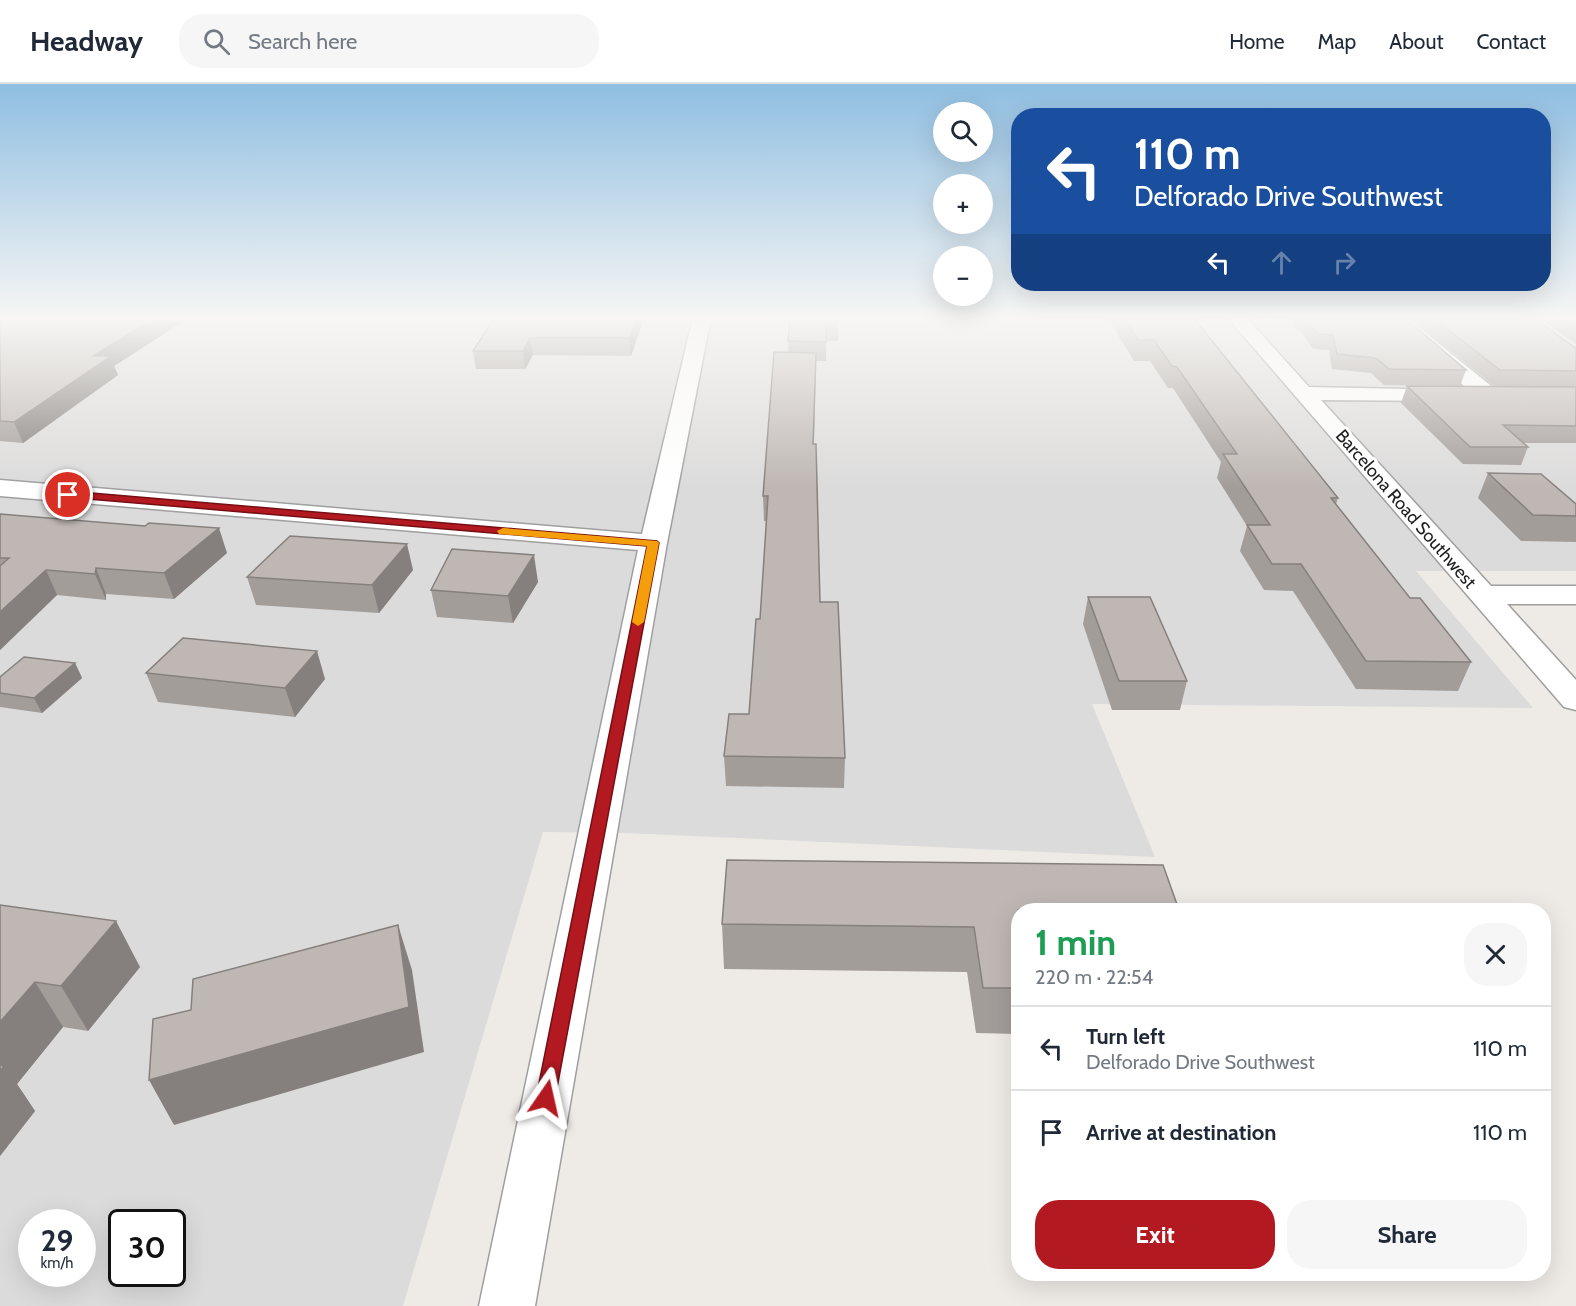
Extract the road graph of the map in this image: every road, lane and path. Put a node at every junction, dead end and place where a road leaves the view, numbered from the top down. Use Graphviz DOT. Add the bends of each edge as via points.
graph roads {
  1 [pos="690,374"];
  2 [pos="1286,374"];
  3 [pos="1463,374"];
  4 [pos="1303,393"];
  5 [pos="1488,395"];
  6 [pos="1510,395"];
  7 [pos="0,488"];
  8 [pos="653,543"];
  9 [pos="1482,595"];
  10 [pos="1576,595"];
  11 [pos="1576,700"];
  12 [pos="507,1306"];
  1 -- 8 [label="street"];
  2 -- 4 [label="street, Barcelona Road Southwest"];
  3 -- 5 [label="street"];
  4 -- 5 [label="street"];
  4 -- 9 [label="street, Barcelona Road Southwest"];
  5 -- 6 [label="street"];
  7 -- 8 [label="street"];
  8 -- 12 [label="street"];
  9 -- 10 [label="street"];
  9 -- 11 [label="street, Barcelona Road Southwest"];
}
